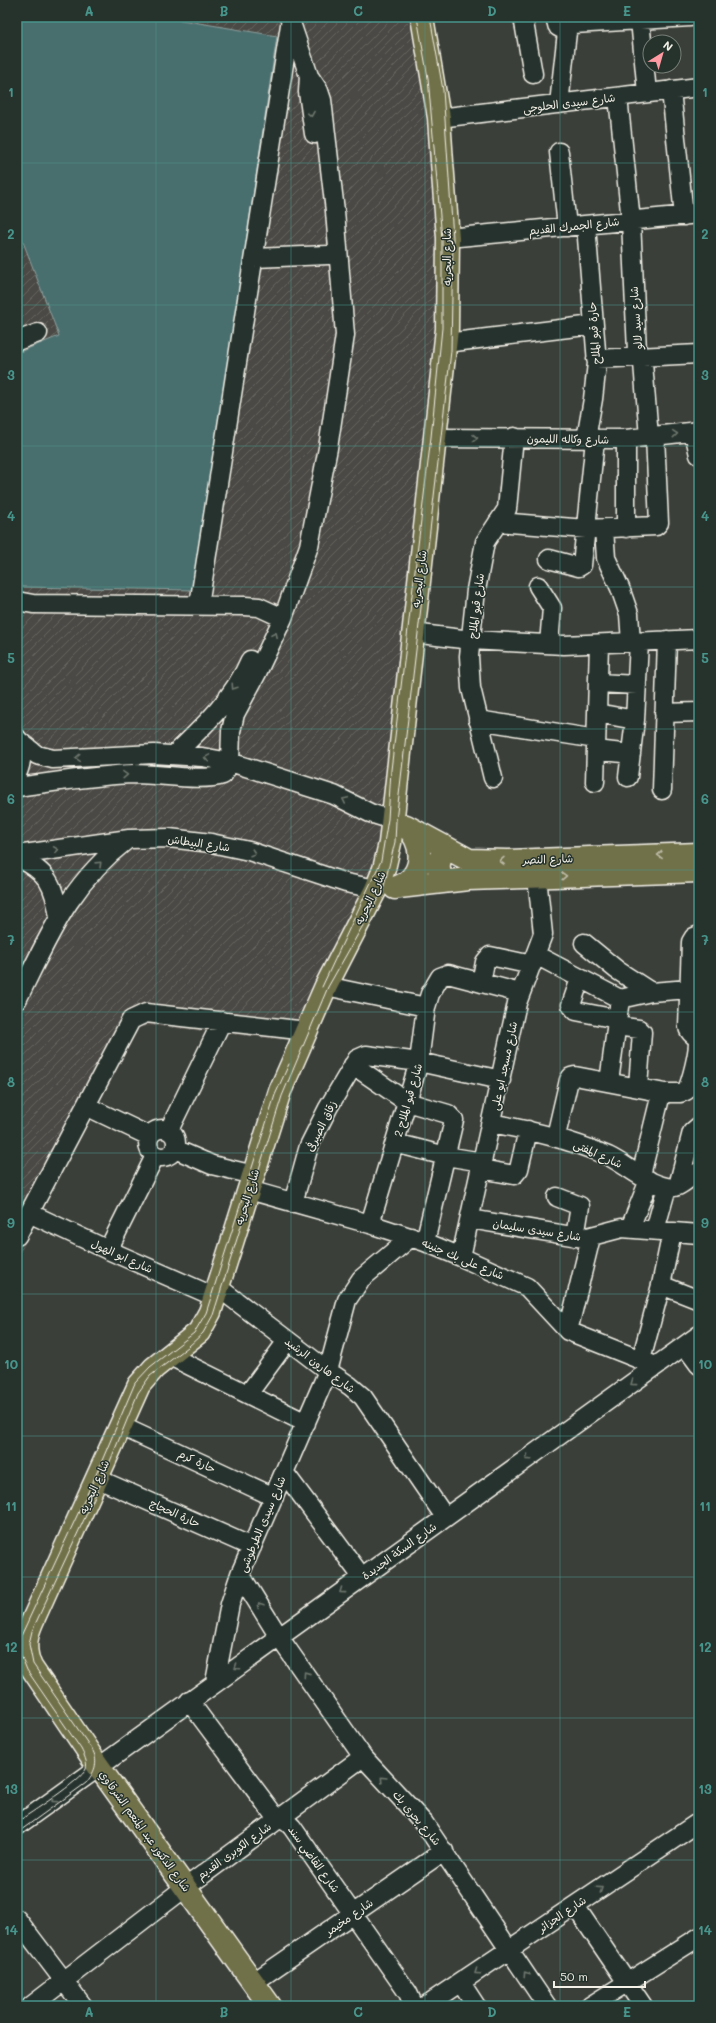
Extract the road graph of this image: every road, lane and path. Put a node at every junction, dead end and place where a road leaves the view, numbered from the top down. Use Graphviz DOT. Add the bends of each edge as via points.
graph roads {
  1 [pos="422,17"];
  2 [pos="523,17"];
  3 [pos="691,17"];
  4 [pos="290,20"];
  5 [pos="640,20"];
  6 [pos="556,21"];
  7 [pos="699,24"];
  8 [pos="533,74"];
  9 [pos="309,76"];
  10 [pos="699,87"];
  11 [pos="671,90"];
  12 [pos="648,93"];
  13 [pos="618,97"];
  14 [pos="559,104"];
  15 [pos="439,118"];
  16 [pos="559,152"];
  17 [pos="691,215"];
  18 [pos="630,221"];
  19 [pos="586,225"];
  20 [pos="567,227"];
  21 [pos="448,238"];
  22 [pos="328,255"];
  23 [pos="254,258"];
  24 [pos="593,326"];
  25 [pos="38,333"];
  26 [pos="17,341"];
  27 [pos="446,343"];
  28 [pos="699,354"];
  29 [pos="641,358"];
  30 [pos="596,359"];
  31 [pos="697,432"];
  32 [pos="652,437"];
  33 [pos="436,438"];
  34 [pos="514,438"];
  35 [pos="626,439"];
  36 [pos="590,440"];
  37 [pos="322,447"];
  38 [pos="699,455"];
  39 [pos="498,522"];
  40 [pos="626,528"];
  41 [pos="586,529"];
  42 [pos="604,529"];
  43 [pos="549,559"];
  44 [pos="538,586"];
  45 [pos="17,601"];
  46 [pos="199,605"];
  47 [pos="278,615"];
  48 [pos="412,633"];
  49 [pos="699,639"];
  50 [pos="471,640"];
  51 [pos="667,640"];
  52 [pos="635,642"];
  53 [pos="549,644"];
  54 [pos="599,644"];
  55 [pos="598,683"];
  56 [pos="637,685"];
  57 [pos="699,712"];
  58 [pos="597,713"];
  59 [pos="664,713"];
  60 [pos="478,720"];
  61 [pos="635,726"];
  62 [pos="664,736"];
  63 [pos="18,739"];
  64 [pos="596,744"];
  65 [pos="631,754"];
  66 [pos="174,755"];
  67 [pos="230,762"];
  68 [pos="17,774"];
  69 [pos="628,777"];
  70 [pos="493,778"];
  71 [pos="595,782"];
  72 [pos="17,787"];
  73 [pos="662,790"];
  74 [pos="393,821"];
  75 [pos="128,839"];
  76 [pos="446,849"];
  77 [pos="699,854"];
  78 [pos="17,856"];
  79 [pos="699,871"];
  80 [pos="537,877"];
  81 [pos="442,882"];
  82 [pos="399,887"];
  83 [pos="376,889"];
  84 [pos="59,917"];
  85 [pos="695,939"];
  86 [pos="584,943"];
  87 [pos="534,960"];
  88 [pos="580,979"];
  89 [pos="481,983"];
  90 [pos="326,986"];
  91 [pos="689,989"];
  92 [pos="651,992"];
  93 [pos="520,994"];
  94 [pos="620,999"];
  95 [pos="17,1000"];
  96 [pos="426,1007"];
  97 [pos="222,1021"];
  98 [pos="617,1022"];
  99 [pos="306,1031"];
  100 [pos="698,1039"];
  101 [pos="357,1061"];
  102 [pos="419,1062"];
  103 [pos="500,1080"];
  104 [pos="609,1082"];
  105 [pos="638,1087"];
  106 [pos="665,1093"];
  107 [pos="407,1102"];
  108 [pos="86,1106"];
  109 [pos="491,1123"];
  110 [pos="699,1126"];
  111 [pos="169,1130"];
  112 [pos="528,1130"];
  113 [pos="149,1136"];
  114 [pos="556,1136"];
  115 [pos="395,1143"];
  116 [pos="175,1149"];
  117 [pos="155,1156"];
  118 [pos="446,1156"];
  119 [pos="482,1165"];
  120 [pos="699,1172"];
  121 [pos="645,1178"];
  122 [pos="252,1183"];
  123 [pos="673,1187"];
  124 [pos="557,1197"];
  125 [pos="293,1203"];
  126 [pos="29,1213"];
  127 [pos="470,1219"];
  128 [pos="370,1224"];
  129 [pos="630,1228"];
  130 [pos="664,1231"];
  131 [pos="699,1234"];
  132 [pos="17,1236"];
  133 [pos="583,1237"];
  134 [pos="418,1239"];
  135 [pos="108,1250"];
  136 [pos="462,1257"];
  137 [pos="661,1285"];
  138 [pos="217,1293"];
  139 [pos="699,1300"];
  140 [pos="568,1331"];
  141 [pos="699,1335"];
  142 [pos="288,1341"];
  143 [pos="685,1346"];
  144 [pos="170,1356"];
  145 [pos="698,1362"];
  146 [pos="649,1363"];
  147 [pos="328,1371"];
  148 [pos="248,1394"];
  149 [pos="306,1423"];
  150 [pos="121,1426"];
  151 [pos="284,1472"];
  152 [pos="98,1479"];
  153 [pos="274,1497"];
  154 [pos="445,1517"];
  155 [pos="252,1547"];
  156 [pos="240,1574"];
  157 [pos="362,1577"];
  158 [pos="279,1637"];
  159 [pos="21,1652"];
  160 [pos="215,1682"];
  161 [pos="190,1701"];
  162 [pos="363,1757"];
  163 [pos="99,1767"];
  164 [pos="278,1819"];
  165 [pos="17,1826"];
  166 [pos="697,1828"];
  167 [pos="444,1851"];
  168 [pos="186,1887"];
  169 [pos="575,1906"];
  170 [pos="353,1914"];
  171 [pos="17,1919"];
  172 [pos="699,1937"];
  173 [pos="510,1950"];
  174 [pos="64,1981"];
  175 [pos="254,1982"];
  176 [pos="627,1982"];
  177 [pos="461,1983"];
  178 [pos="31,2006"];
  179 [pos="83,2006"];
  180 [pos="270,2006"];
  181 [pos="414,2006"];
  182 [pos="426,2006"];
  183 [pos="476,2006"];
  184 [pos="547,2006"];
  185 [pos="590,2006"];
  186 [pos="642,2006"];
  1 -- 15 [label="main road, شارع البحريه"];
  2 -- 8 [label="street"];
  3 -- 5 [label="street"];
  3 -- 7 [label="street"];
  4 -- 9 [label="street"];
  4 -- 23 [label="street"];
  5 -- 6 [label="street"];
  5 -- 12 [label="street"];
  6 -- 14 [label="street" via="567,32"];
  9 -- 22 [label="street, one-way" via="308,92 326,211"];
  9 -- 37 [label="street" via="322,100 335,211 345,335"];
  10 -- 11 [label="street, شارع سيدى الحلوجى"];
  11 -- 12 [label="street, شارع سيدى الحلوجى"];
  11 -- 17 [label="street"];
  12 -- 13 [label="street, شارع سيدى الحلوجى"];
  13 -- 14 [label="street, شارع سيدى الحلوجى"];
  13 -- 18 [label="street, شارع سيد لالو"];
  14 -- 15 [label="street, شارع سيدى الحلوجى"];
  15 -- 21 [label="main road, شارع البحريه"];
  16 -- 20 [label="street"];
  17 -- 18 [label="street, شارع الجمرك القديم"];
  18 -- 19 [label="street, شارع الجمرك القديم"];
  18 -- 29 [label="street, شارع سيد لالو" via="637,351"];
  19 -- 20 [label="street, شارع الجمرك القديم"];
  19 -- 24 [label="street, حارة قبو الملاح"];
  20 -- 21 [label="street, شارع الجمرك القديم"];
  21 -- 27 [label="main road, شارع البحريه"];
  22 -- 23 [label="street"];
  22 -- 37 [label="street" via="335,334"];
  23 -- 46 [label="street"];
  24 -- 27 [label="street"];
  24 -- 30 [label="street, حارة قبو الملاح"];
  25 -- 26 [label="street"];
  27 -- 33 [label="main road, شارع البحريه"];
  28 -- 29 [label="street"];
  29 -- 30 [label="street"];
  29 -- 32 [label="street, شارع سيد لالو"];
  30 -- 36 [label="street, حارة قبو الملاح"];
  32 -- 31 [label="street, شارع وكاله الليمون, one-way"];
  31 -- 38 [label="street"];
  32 -- 35 [label="street, شارع وكاله الليمون"];
  32 -- 40 [label="street, شارع سيد لالو" via="659,523 654,527"];
  33 -- 34 [label="street, شارع وكاله الليمون, one-way"];
  33 -- 48 [label="main road, شارع البحريه"];
  34 -- 36 [label="street, شارع وكاله الليمون"];
  34 -- 39 [label="street, شارع قبو الملاح" via="507,509"];
  35 -- 36 [label="street, شارع وكاله الليمون"];
  35 -- 40 [label="street"];
  36 -- 41 [label="street, حارة قبو الملاح"];
  37 -- 47 [label="street"];
  39 -- 41 [label="street"];
  39 -- 50 [label="street, شارع قبو الملاح" via="485,542 476,590"];
  40 -- 42 [label="street"];
  41 -- 42 [label="street"];
  41 -- 43 [label="street, حارة قبو الملاح" via="581,566"];
  42 -- 52 [label="street" via="606,558 626,604"];
  44 -- 53 [label="street" via="552,608"];
  45 -- 46 [label="street" via="33,604"];
  46 -- 47 [label="street" via="259,607"];
  47 -- 66 [label="street, one-way" via="220,708"];
  67 -- 47 [label="street, one-way" via="234,714 257,673"];
  48 -- 50 [label="street"];
  48 -- 74 [label="main road, شارع البحريه"];
  49 -- 51 [label="street"];
  50 -- 53 [label="street"];
  50 -- 60 [label="street, شارع قبو الملاح" via="469,674"];
  51 -- 52 [label="street"];
  51 -- 59 [label="street"];
  52 -- 54 [label="street"];
  52 -- 56 [label="street"];
  53 -- 54 [label="street"];
  54 -- 55 [label="street"];
  55 -- 56 [label="street"];
  55 -- 58 [label="street"];
  56 -- 61 [label="street"];
  57 -- 59 [label="street"];
  58 -- 61 [label="street"];
  58 -- 64 [label="street"];
  59 -- 62 [label="street"];
  60 -- 64 [label="street"];
  60 -- 70 [label="street, شارع قبو الملاح"];
  61 -- 62 [label="street"];
  61 -- 65 [label="street"];
  62 -- 73 [label="street"];
  66 -- 63 [label="street, one-way" via="134,754 53,759 34,753"];
  63 -- 68 [label="street" via="22,753"];
  64 -- 65 [label="street"];
  64 -- 71 [label="street"];
  65 -- 69 [label="street"];
  67 -- 66 [label="street, one-way"];
  72 -- 67 [label="street, one-way" via="121,775 159,774 210,779 223,775"];
  74 -- 67 [label="street, one-way" via="334,795"];
  74 -- 76 [label="main road, شارع النصر"];
  74 -- 82 [label="main road" via="413,833 420,853 415,873"];
  74 -- 83 [label="main road, شارع البحريه" via="386,861"];
  78 -- 75 [label="street, شارع البيطاش, one-way"];
  75 -- 83 [label="street, شارع البيطاش, one-way" via="169,838 211,843 249,851 346,883"];
  84 -- 75 [label="street, one-way" via="87,876"];
  77 -- 76 [label="main road, شارع النصر, one-way" via="481,861 469,860"];
  76 -- 81 [label="main road" via="440,856 438,865"];
  78 -- 84 [label="street" via="32,864 47,877 55,894"];
  80 -- 79 [label="main road, شارع النصر, one-way"];
  80 -- 81 [label="main road, شارع النصر"];
  80 -- 87 [label="street, شارع مسجد ابو على" via="543,934"];
  81 -- 82 [label="main road, شارع النصر"];
  82 -- 83 [label="main road, شارع النصر"];
  83 -- 90 [label="main road, شارع البحريه"];
  84 -- 95 [label="street"];
  85 -- 91 [label="street"];
  86 -- 92 [label="street" via="617,970"];
  87 -- 88 [label="street"];
  87 -- 89 [label="street" via="490,956 485,962"];
  87 -- 93 [label="street, شارع مسجد ابو على"];
  88 -- 94 [label="street"];
  88 -- 98 [label="street" via="571,1005 573,1008"];
  89 -- 93 [label="street"];
  89 -- 96 [label="street, شارع قبو الملاح 2" via="448,974 442,976 430,994"];
  90 -- 96 [label="street"];
  90 -- 99 [label="main road, شارع البحريه"];
  91 -- 92 [label="street"];
  91 -- 100 [label="street" via="688,1027"];
  92 -- 94 [label="street"];
  93 -- 103 [label="street, شارع مسجد ابو على"];
  94 -- 98 [label="street"];
  96 -- 102 [label="street, شارع قبو الملاح 2"];
  97 -- 99 [label="street"];
  97 -- 108 [label="street" via="146,1013 138,1015 126,1027"];
  97 -- 111 [label="street"];
  98 -- 104 [label="street"];
  98 -- 105 [label="street" via="642,1032"];
  99 -- 122 [label="main road, شارع البحريه" via="278,1098"];
  100 -- 106 [label="street" via="699,1046 688,1089 680,1093"];
  101 -- 102 [label="street" via="366,1055"];
  101 -- 107 [label="street"];
  101 -- 125 [label="street, زقاق الصيرفى" via="328,1108 309,1146"];
  102 -- 103 [label="street"];
  102 -- 107 [label="street, شارع قبو الملاح 2"];
  103 -- 109 [label="street, شارع مسجد ابو على"];
  104 -- 105 [label="street"];
  104 -- 114 [label="street" via="571,1077"];
  105 -- 106 [label="street"];
  106 -- 121 [label="street" via="660,1098"];
  107 -- 115 [label="street, شارع قبو الملاح 2"];
  107 -- 118 [label="street" via="453,1117 454,1123"];
  108 -- 113 [label="street"];
  108 -- 126 [label="street"];
  109 -- 112 [label="street, شارع المفتى"];
  109 -- 119 [label="street, شارع مسجد ابو على"];
  110 -- 123 [label="street" via="692,1132"];
  111 -- 113 [label="street" via="161,1128"];
  111 -- 116 [label="street" via="174,1135"];
  112 -- 114 [label="street, شارع المفتى"];
  112 -- 119 [label="street" via="519,1169 514,1175"];
  113 -- 117 [label="street" via="147,1144"];
  114 -- 121 [label="street, شارع المفتى" via="607,1156"];
  115 -- 118 [label="street"];
  115 -- 128 [label="street, شارع قبو الملاح 2"];
  116 -- 117 [label="street" via="163,1158"];
  116 -- 122 [label="street, شارع على بك جنينه"];
  117 -- 135 [label="street"];
  118 -- 119 [label="street"];
  118 -- 134 [label="street"];
  119 -- 127 [label="street, شارع مسجد ابو على"];
  120 -- 123 [label="street"];
  121 -- 123 [label="street, شارع المفتى"];
  121 -- 129 [label="street"];
  122 -- 125 [label="street, شارع على بك جنينه"];
  122 -- 138 [label="main road, شارع البحريه"];
  123 -- 130 [label="street"];
  124 -- 133 [label="street" via="580,1206"];
  125 -- 128 [label="street, شارع على بك جنينه"];
  126 -- 132 [label="street"];
  126 -- 135 [label="street, شارع ابو الهول"];
  127 -- 133 [label="street, شارع سيدى سليمان"];
  127 -- 136 [label="street, شارع مسجد ابو على"];
  128 -- 134 [label="street, شارع على بك جنينه"];
  129 -- 130 [label="street, شارع سيدى سليمان"];
  129 -- 133 [label="street, شارع سيدى سليمان"];
  130 -- 131 [label="street, شارع سيدى سليمان"];
  130 -- 137 [label="street"];
  133 -- 140 [label="street"];
  134 -- 136 [label="street, شارع على بك جنينه"];
  134 -- 147 [label="street, شارع سيدى الطرطوشى" via="361,1279 353,1289 347,1300"];
  135 -- 138 [label="street, شارع ابو الهول"];
  136 -- 140 [label="street, شارع على بك جنينه" via="527,1287"];
  137 -- 139 [label="street"];
  137 -- 146 [label="street"];
  138 -- 142 [label="street, شارع هارون الرشيد"];
  138 -- 144 [label="main road, شارع البحريه" via="199,1332"];
  140 -- 146 [label="street, شارع على بك جنينه"];
  141 -- 143 [label="street, شارع السكة الجديدة"];
  142 -- 147 [label="street, شارع هارون الرشيد"];
  142 -- 148 [label="street"];
  143 -- 145 [label="street"];
  143 -- 146 [label="street, شارع السكة الجديدة"];
  144 -- 148 [label="street"];
  144 -- 150 [label="main road, شارع البحريه" via="143,1379"];
  146 -- 154 [label="street, شارع السكة الجديدة, one-way"];
  147 -- 149 [label="street, شارع سيدى الطرطوشى"];
  147 -- 154 [label="street, شارع هارون الرشيد" via="363,1397"];
  148 -- 149 [label="street"];
  149 -- 151 [label="street, شارع سيدى الطرطوشى"];
  150 -- 152 [label="main road, شارع البحريه"];
  150 -- 153 [label="street, حارة كرم"];
  151 -- 153 [label="street, شارع سيدى الطرطوشى"];
  151 -- 157 [label="street"];
  152 -- 155 [label="street, حارة الحجاج"];
  152 -- 159 [label="main road, شارع البحريه" via="28,1631"];
  153 -- 155 [label="street, شارع سيدى الطرطوشى"];
  154 -- 157 [label="street, شارع السكة الجديدة"];
  155 -- 156 [label="street, شارع سيدى الطرطوشى"];
  158 -- 156 [label="street, شارع بحرى بك, one-way"];
  156 -- 160 [label="street, شارع سيدى الطرطوشى" via="229,1611"];
  157 -- 158 [label="street, شارع السكة الجديدة, one-way"];
  158 -- 160 [label="street, شارع السكة الجديدة, one-way"];
  162 -- 158 [label="street, شارع بحرى بك, one-way"];
  159 -- 163 [label="main road, شارع الدكتور عبد المنعم الشرقاوي"];
  160 -- 161 [label="street, شارع السكة الجديدة"];
  161 -- 163 [label="street, شارع السكة الجديدة"];
  161 -- 164 [label="street, شارع القاضي سند"];
  162 -- 164 [label="street, شارع الكوبرى القديم"];
  167 -- 162 [label="street, شارع بحرى بك, one-way" via="424,1823"];
  163 -- 165 [label="street, شارع السكة الجديدة, one-way"];
  163 -- 168 [label="main road, شارع الدكتور عبد المنعم الشرقاوي"];
  164 -- 168 [label="street, شارع الكوبرى القديم"];
  164 -- 170 [label="street, شارع القاضي سند" via="292,1827"];
  169 -- 166 [label="street, شارع الجزائر, one-way"];
  167 -- 170 [label="street, شارع مخيمر"];
  167 -- 173 [label="street, شارع بحرى بك"];
  168 -- 174 [label="street, شارع الكوبرى القديم"];
  168 -- 175 [label="main road, شارع الدكتور عبد المنعم الشرقاوي"];
  169 -- 173 [label="street, شارع الجزائر"];
  169 -- 176 [label="street"];
  170 -- 175 [label="street, شارع مخيمر"];
  170 -- 181 [label="street, شارع القاضي سند" via="408,1993"];
  171 -- 174 [label="street"];
  172 -- 176 [label="street"];
  173 -- 177 [label="street, شارع الجزائر, one-way"];
  184 -- 173 [label="street, شارع بحرى بك, one-way"];
  174 -- 178 [label="street, شارع الكوبرى القديم"];
  174 -- 179 [label="street"];
  175 -- 180 [label="main road, شارع الدكتور عبد المنعم الشرقاوي"];
  176 -- 185 [label="street"];
  176 -- 186 [label="street"];
  177 -- 182 [label="street, شارع الجزائر"];
  177 -- 183 [label="street"];
}
